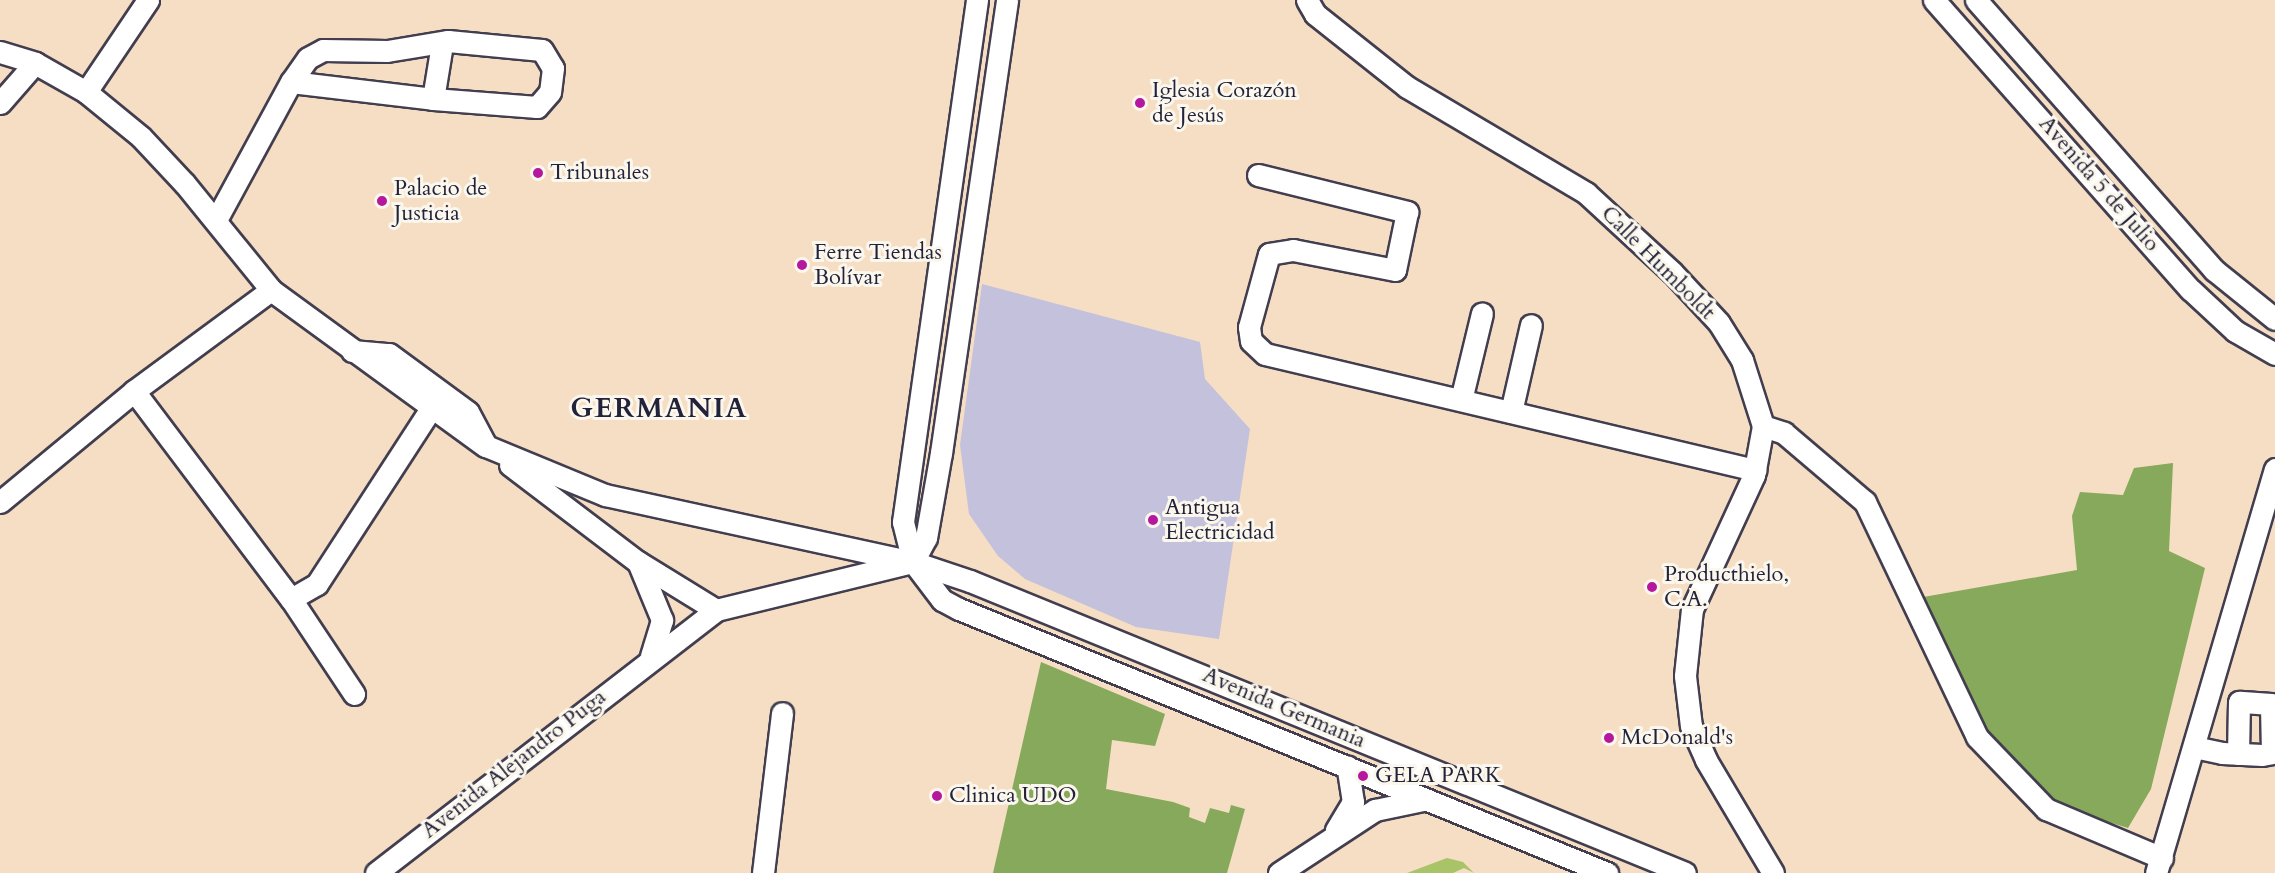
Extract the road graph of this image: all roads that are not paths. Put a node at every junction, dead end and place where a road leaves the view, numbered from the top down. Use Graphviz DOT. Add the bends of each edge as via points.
graph roads {
  1 [pos="148,0"];
  2 [pos="976,0"];
  3 [pos="1007,0"];
  4 [pos="1307,0"];
  5 [pos="1934,0"];
  6 [pos="1983,2"];
  7 [pos="442,44"];
  8 [pos="0,52"];
  9 [pos="35,63"];
  10 [pos="291,82"];
  11 [pos="86,92"];
  12 [pos="433,99"];
  13 [pos="0,103"];
  14 [pos="1258,175"];
  15 [pos="216,220"];
  16 [pos="271,290"];
  17 [pos="1482,313"];
  18 [pos="2275,319"];
  19 [pos="1532,325"];
  20 [pos="352,351"];
  21 [pos="2275,354"];
  22 [pos="134,391"];
  23 [pos="1461,400"];
  24 [pos="430,410"];
  25 [pos="1510,412"];
  26 [pos="1763,426"];
  27 [pos="486,446"];
  28 [pos="2275,468"];
  29 [pos="1755,470"];
  30 [pos="0,502"];
  31 [pos="638,562"];
  32 [pos="913,562"];
  33 [pos="291,599"];
  34 [pos="716,609"];
  35 [pos="651,656"];
  36 [pos="354,694"];
  37 [pos="782,713"];
  38 [pos="2194,747"];
  39 [pos="2238,754"];
  40 [pos="1347,766"];
  41 [pos="1427,799"];
  42 [pos="1323,843"];
  43 [pos="2159,865"];
  44 [pos="376,873"];
  45 [pos="763,873"];
  46 [pos="1279,873"];
  47 [pos="1607,873"];
  48 [pos="1685,873"];
  49 [pos="1773,873"];
  1 -- 11 [label="street"];
  2 -- 32 [label="street" via="903,522"];
  3 -- 32 [label="street" via="941,453 926,538"];
  4 -- 26 [label="street, Calle Humboldt" via="1315,14 1407,87 1586,193 1672,272 1719,323 1742,360"];
  5 -- 21 [label="street, Avenida 5 de Julio" via="2210,310"];
  6 -- 18 [label="street, Avenida 5 de Julio" via="2214,270"];
  7 -- 10 [label="street" via="387,51 323,50 308,58"];
  7 -- 12 [label="street"];
  7 -- 12 [label="street" via="495,42 542,50 553,79 544,103 529,109"];
  8 -- 9 [label="street"];
  9 -- 11 [label="street"];
  9 -- 13 [label="street"];
  10 -- 12 [label="street"];
  10 -- 15 [label="street"];
  11 -- 15 [label="street" via="141,137"];
  14 -- 23 [label="street" via="1407,212 1395,270 1293,250 1269,254 1250,317 1254,346 1265,354"];
  15 -- 16 [label="street"];
  16 -- 20 [label="street"];
  16 -- 22 [label="street"];
  17 -- 23 [label="street"];
  19 -- 25 [label="street"];
  20 -- 24 [label="street"];
  20 -- 27 [label="street" via="388,354 468,412"];
  22 -- 30 [label="street"];
  22 -- 33 [label="street"];
  23 -- 25 [label="street"];
  24 -- 27 [label="street"];
  24 -- 33 [label="street" via="317,584"];
  25 -- 29 [label="street"];
  26 -- 29 [label="street, Calle Humboldt"];
  26 -- 43 [label="street" via="1784,433 1865,502 1977,737 2046,809"];
  27 -- 31 [label="street"];
  27 -- 32 [label="street, Avenida Germania" via="605,495"];
  28 -- 38 [label="street"];
  29 -- 49 [label="street, Calle Humboldt" via="1692,609 1685,676 1692,726 1706,760"];
  31 -- 34 [label="street"];
  31 -- 35 [label="street" via="662,620"];
  32 -- 34 [label="street"];
  32 -- 40 [label="street, Avenida Germania" via="942,600 959,609"];
  32 -- 48 [label="street, Avenida Germania" via="1118,639"];
  33 -- 36 [label="street"];
  34 -- 35 [label="street, Avenida Alejandro Puga"];
  35 -- 44 [label="street, Avenida Alejandro Puga"];
  37 -- 45 [label="street"];
  38 -- 39 [label="street"];
  38 -- 43 [label="street"];
  40 -- 41 [label="street, Avenida Germania"];
  40 -- 42 [label="street" via="1353,802"];
  41 -- 42 [label="street" via="1376,810"];
  41 -- 47 [label="street, Avenida Germania"];
  42 -- 46 [label="street"];
}
